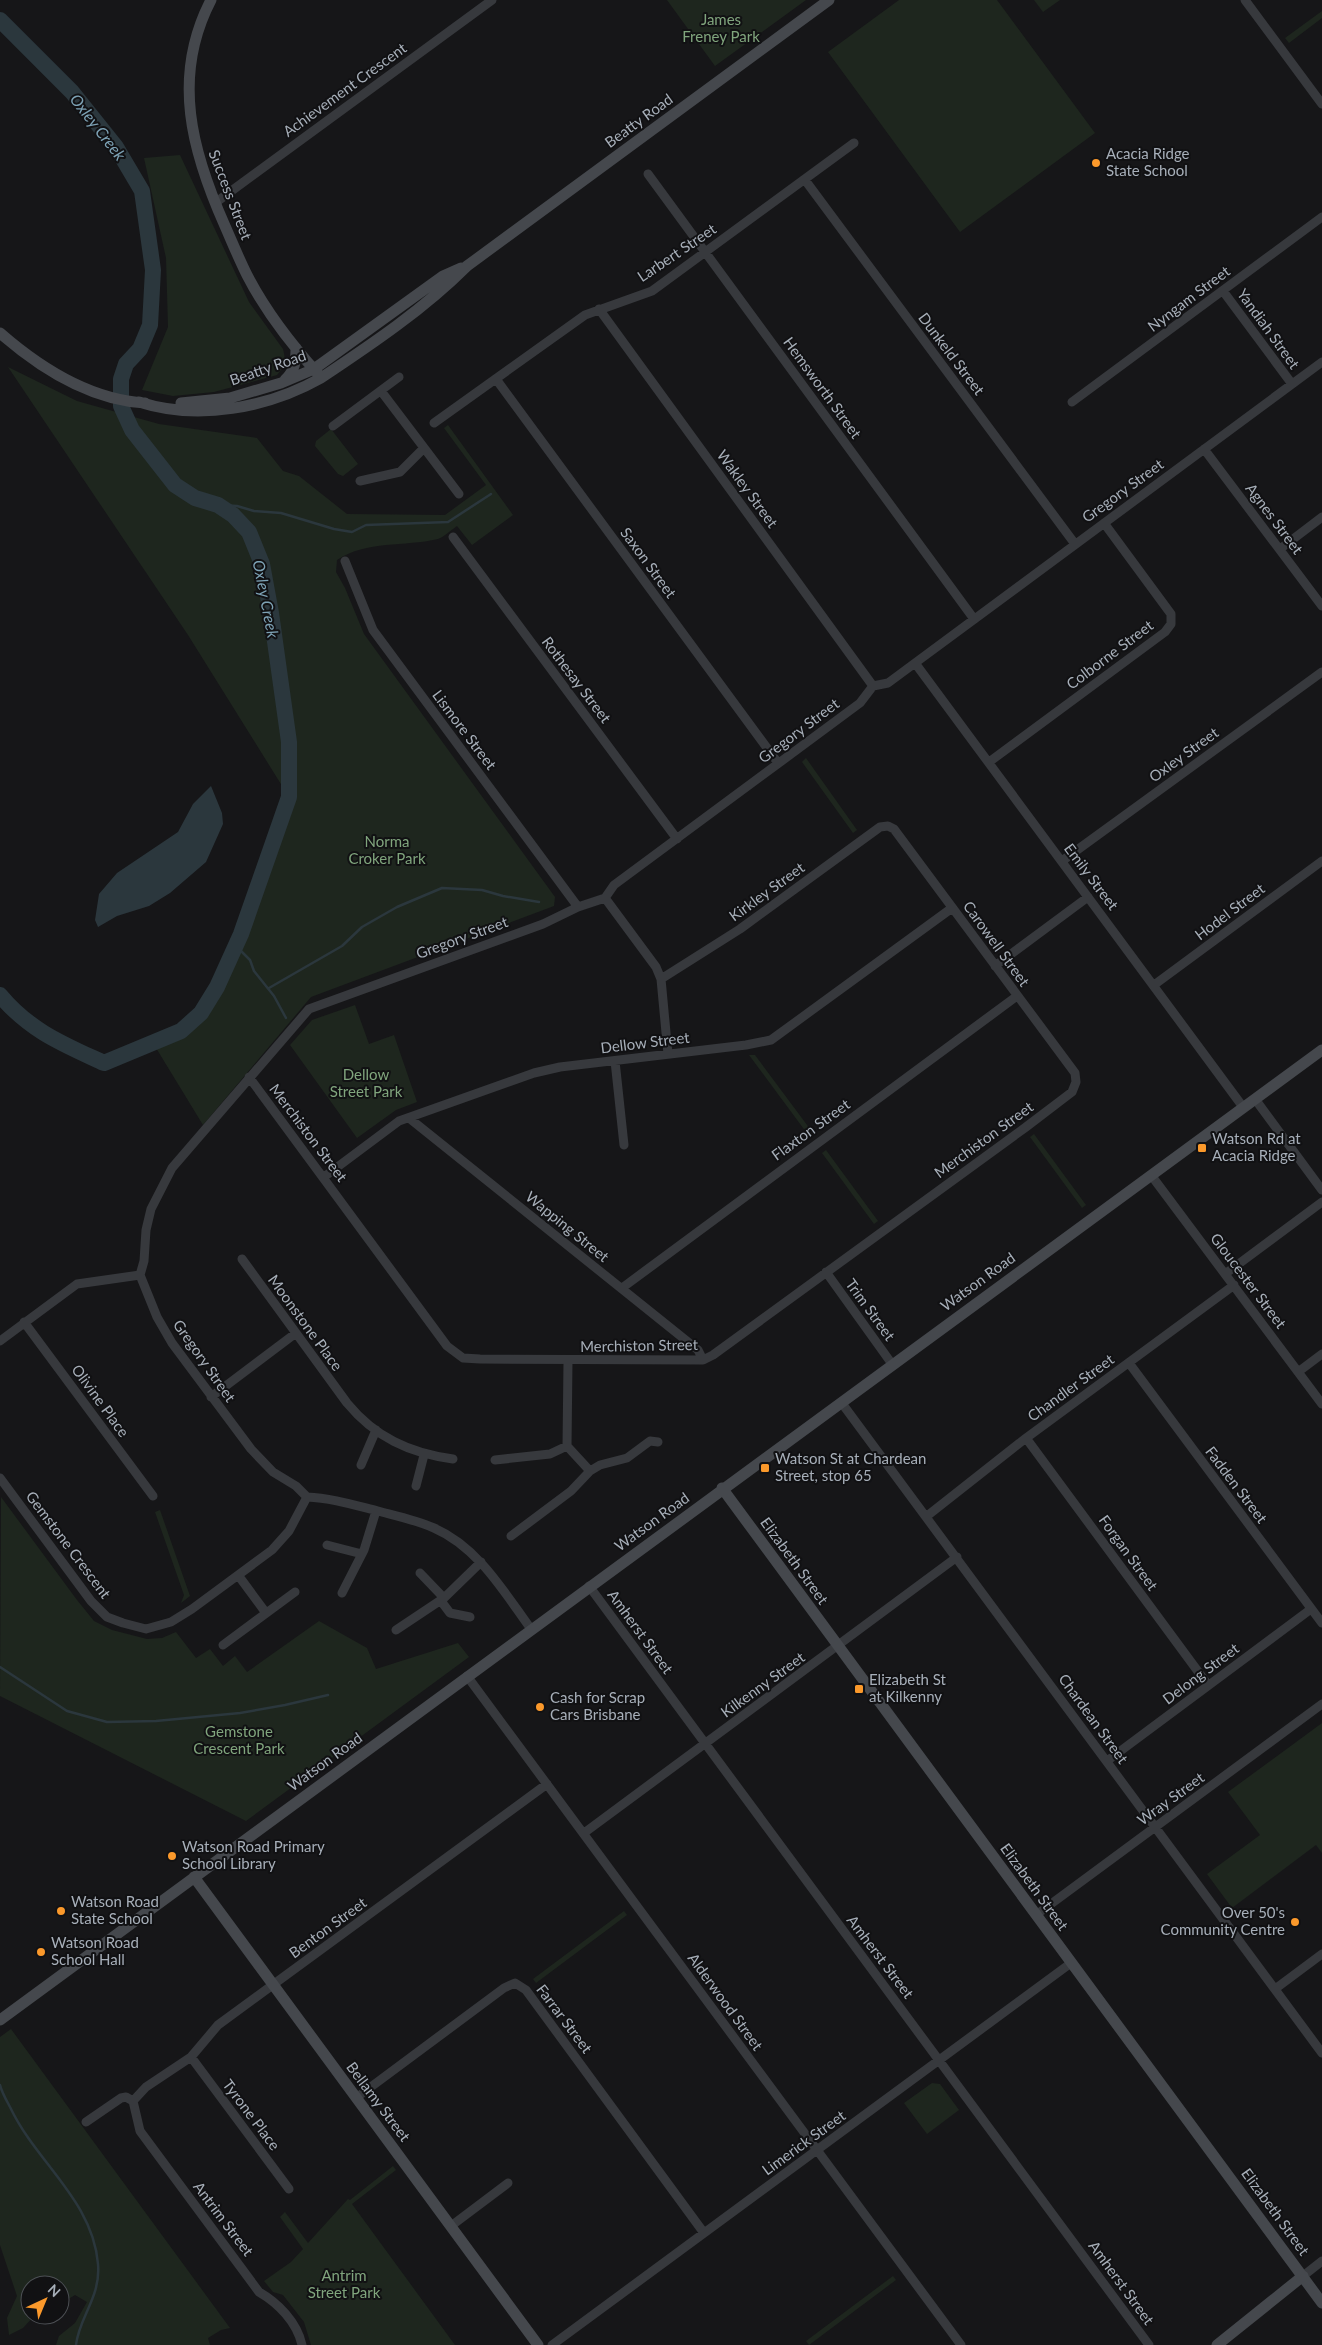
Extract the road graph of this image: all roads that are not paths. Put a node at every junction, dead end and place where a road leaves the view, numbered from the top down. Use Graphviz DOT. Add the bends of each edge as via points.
graph roads {
  1 [pos="211,0"];
  2 [pos="492,0"];
  3 [pos="829,0"];
  4 [pos="1245,0"];
  5 [pos="1322,104"];
  6 [pos="854,143"];
  7 [pos="648,174"];
  8 [pos="806,180"];
  9 [pos="215,203"];
  10 [pos="1322,217"];
  11 [pos="705,252"];
  12 [pos="1223,291"];
  13 [pos="598,309"];
  14 [pos="0,333"];
  15 [pos="296,348"];
  16 [pos="1322,362"];
  17 [pos="317,373"];
  18 [pos="399,378"];
  19 [pos="496,379"];
  20 [pos="282,383"];
  21 [pos="1292,384"];
  22 [pos="381,390"];
  23 [pos="139,402"];
  24 [pos="1072,402"];
  25 [pos="434,423"];
  26 [pos="333,426"];
  27 [pos="424,448"];
  28 [pos="1204,448"];
  29 [pos="360,481"];
  30 [pos="459,494"];
  31 [pos="1322,517"];
  32 [pos="1104,523"];
  33 [pos="453,537"];
  34 [pos="1075,544"];
  35 [pos="1280,549"];
  36 [pos="345,561"];
  37 [pos="1322,606"];
  38 [pos="974,619"];
  39 [pos="915,663"];
  40 [pos="1322,672"];
  41 [pos="873,686"];
  42 [pos="989,762"];
  43 [pos="778,763"];
  44 [pos="888,826"];
  45 [pos="677,839"];
  46 [pos="1322,861"];
  47 [pos="1062,862"];
  48 [pos="1088,897"];
  49 [pos="605,898"];
  50 [pos="578,907"];
  51 [pos="952,908"];
  52 [pos="995,966"];
  53 [pos="661,979"];
  54 [pos="1154,985"];
  55 [pos="1017,996"];
  56 [pos="1322,1050"];
  57 [pos="668,1054"];
  58 [pos="615,1061"];
  59 [pos="249,1077"];
  60 [pos="1076,1082"];
  61 [pos="1255,1099"];
  62 [pos="1243,1108"];
  63 [pos="409,1118"];
  64 [pos="624,1145"];
  65 [pos="1152,1175"];
  66 [pos="324,1177"];
  67 [pos="1322,1190"];
  68 [pos="1322,1202"];
  69 [pos="242,1259"];
  70 [pos="826,1272"];
  71 [pos="1225,1274"];
  72 [pos="140,1275"];
  73 [pos="1234,1285"];
  74 [pos="622,1288"];
  75 [pos="24,1322"];
  76 [pos="296,1333"];
  77 [pos="0,1341"];
  78 [pos="1322,1354"];
  79 [pos="703,1360"];
  80 [pos="568,1361"];
  81 [pos="1129,1363"];
  82 [pos="892,1364"];
  83 [pos="1298,1372"];
  84 [pos="211,1397"];
  85 [pos="841,1402"];
  86 [pos="1322,1404"];
  87 [pos="376,1430"];
  88 [pos="1026,1438"];
  89 [pos="658,1442"];
  90 [pos="567,1446"];
  91 [pos="424,1455"];
  92 [pos="453,1460"];
  93 [pos="495,1460"];
  94 [pos="361,1464"];
  95 [pos="590,1471"];
  96 [pos="0,1478"];
  97 [pos="416,1486"];
  98 [pos="722,1488"];
  99 [pos="153,1496"];
  100 [pos="307,1497"];
  101 [pos="376,1511"];
  102 [pos="927,1516"];
  103 [pos="511,1536"];
  104 [pos="327,1546"];
  105 [pos="362,1554"];
  106 [pos="958,1557"];
  107 [pos="481,1562"];
  108 [pos="420,1573"];
  109 [pos="238,1575"];
  110 [pos="589,1586"];
  111 [pos="295,1592"];
  112 [pos="342,1593"];
  113 [pos="443,1599"];
  114 [pos="1311,1609"];
  115 [pos="266,1613"];
  116 [pos="470,1617"];
  117 [pos="1322,1623"];
  118 [pos="531,1629"];
  119 [pos="396,1630"];
  120 [pos="223,1645"];
  121 [pos="838,1646"];
  122 [pos="467,1676"];
  123 [pos="1208,1685"];
  124 [pos="1322,1704"];
  125 [pos="705,1744"];
  126 [pos="1106,1761"];
  127 [pos="547,1784"];
  128 [pos="1156,1828"];
  129 [pos="584,1833"];
  130 [pos="194,1877"];
  131 [pos="1036,1915"];
  132 [pos="1322,1954"];
  133 [pos="1071,1963"];
  134 [pos="273,1986"];
  135 [pos="1275,1989"];
  136 [pos="0,2020"];
  137 [pos="1322,2053"];
  138 [pos="191,2057"];
  139 [pos="940,2060"];
  140 [pos="356,2098"];
  141 [pos="133,2101"];
  142 [pos="86,2122"];
  143 [pos="817,2150"];
  144 [pos="508,2183"];
  145 [pos="288,2189"];
  146 [pos="451,2226"];
  147 [pos="704,2233"];
  148 [pos="1322,2261"];
  149 [pos="1303,2276"];
  150 [pos="1322,2302"];
  151 [pos="302,2345"];
  152 [pos="538,2345"];
  153 [pos="552,2345"];
  154 [pos="960,2345"];
  155 [pos="1149,2345"];
  156 [pos="1217,2345"];
  1 -- 9 [label="street, Success Street" via="201,19 194,46 189,104 199,161"];
  2 -- 9 [label="street, Achievement Crescent"];
  3 -- 17 [label="street, Beatty Road" via="467,266 410,314"];
  4 -- 5 [label="street"];
  6 -- 8 [label="street, Larbert Street"];
  7 -- 11 [label="street, Hemsworth Street"];
  8 -- 11 [label="street, Larbert Street"];
  8 -- 34 [label="street, Dunkeld Street"];
  9 -- 15 [label="street, Success Street" via="246,275"];
  10 -- 12 [label="street, Nyngam Street"];
  11 -- 13 [label="street, Larbert Street" via="652,291"];
  11 -- 38 [label="street, Hemsworth Street"];
  12 -- 21 [label="street, Yandiah Street"];
  12 -- 24 [label="street, Nyngam Street"];
  13 -- 19 [label="street, Larbert Street"];
  13 -- 41 [label="street, Wakley Street"];
  14 -- 23 [label="street, Beatty Road" via="56,374 112,398"];
  15 -- 17 [label="street, Success Street"];
  15 -- 20 [label="street" via="292,373"];
  16 -- 21 [label="street, Gregory Street"];
  17 -- 20 [label="street, Beatty Road"];
  17 -- 23 [label="street, Beatty Road" via="308,385 270,400 233,408 162,410"];
  18 -- 22 [label="street"];
  19 -- 25 [label="street, Larbert Street"];
  19 -- 43 [label="street, Saxon Street"];
  20 -- 23 [label="street, Beatty Road" via="230,398 195,403"];
  21 -- 28 [label="street, Gregory Street"];
  22 -- 26 [label="street"];
  22 -- 27 [label="street"];
  27 -- 29 [label="street" via="400,472"];
  27 -- 30 [label="street"];
  28 -- 32 [label="street, Gregory Street"];
  28 -- 35 [label="street, Agnes Street"];
  31 -- 35 [label="street"];
  32 -- 34 [label="street, Gregory Street"];
  32 -- 42 [label="street, Colborne Street" via="1171,614 1170,624 1165,632"];
  33 -- 45 [label="street, Rothesay Street"];
  34 -- 38 [label="street, Gregory Street"];
  35 -- 37 [label="street, Agnes Street"];
  36 -- 50 [label="street, Lismore Street" via="373,630"];
  38 -- 39 [label="street, Gregory Street"];
  39 -- 41 [label="street, Gregory Street" via="888,683"];
  39 -- 42 [label="street, Emily Street"];
  40 -- 47 [label="street, Oxley Street"];
  41 -- 43 [label="street, Gregory Street" via="860,703"];
  42 -- 47 [label="street, Emily Street"];
  43 -- 45 [label="street, Gregory Street"];
  44 -- 51 [label="street, Carowell Street" via="894,829"];
  44 -- 53 [label="street, Kirkley Street" via="880,827 740,929"];
  45 -- 49 [label="street, Gregory Street" via="614,885"];
  46 -- 54 [label="street, Hodel Street"];
  47 -- 48 [label="street, Emily Street"];
  48 -- 52 [label="street"];
  48 -- 54 [label="street, Emily Street"];
  49 -- 50 [label="street, Gregory Street"];
  49 -- 53 [label="street" via="656,967"];
  50 -- 59 [label="street, Gregory Street" via="543,924 309,1009"];
  51 -- 52 [label="street, Carowell Street"];
  51 -- 57 [label="street, Dellow Street" via="771,1040"];
  52 -- 55 [label="street, Carowell Street"];
  53 -- 57 [label="street"];
  54 -- 62 [label="street, Emily Street"];
  55 -- 60 [label="street, Carowell Street" via="1074,1073"];
  55 -- 74 [label="street, Flaxton Street"];
  56 -- 61 [label="street, Watson Road"];
  57 -- 58 [label="street, Dellow Street"];
  58 -- 63 [label="street, Dellow Street" via="534,1072"];
  58 -- 64 [label="street"];
  59 -- 66 [label="street, Merchiston Street"];
  59 -- 72 [label="street, Gregory Street" via="172,1168 161,1187 151,1209"];
  60 -- 70 [label="street, Merchiston Street" via="1072,1092"];
  61 -- 62 [label="street, Watson Road"];
  61 -- 67 [label="street"];
  62 -- 65 [label="street, Watson Road"];
  63 -- 66 [label="street, Dellow Street" via="399,1121"];
  63 -- 74 [label="street, Wapping Street"];
  65 -- 71 [label="street, Gloucester Street"];
  65 -- 82 [label="street, Watson Road"];
  66 -- 80 [label="street, Merchiston Street" via="447,1346 463,1358"];
  68 -- 71 [label="street"];
  69 -- 76 [label="street, Moonstone Place"];
  70 -- 79 [label="street, Merchiston Street"];
  70 -- 82 [label="street, Trim Street"];
  71 -- 73 [label="street, Gloucester Street"];
  72 -- 75 [label="street" via="77,1284"];
  72 -- 84 [label="street, Gregory Street" via="157,1318"];
  73 -- 81 [label="street, Chandler Street"];
  73 -- 83 [label="street, Gloucester Street"];
  74 -- 79 [label="street, Wapping Street" via="698,1350"];
  75 -- 77 [label="street"];
  75 -- 99 [label="street, Olivine Place"];
  76 -- 84 [label="street"];
  76 -- 87 [label="street, Moonstone Place" via="347,1403"];
  78 -- 83 [label="street"];
  79 -- 80 [label="street, Merchiston Street"];
  80 -- 90 [label="street"];
  81 -- 88 [label="street, Chandler Street"];
  81 -- 114 [label="street, Fadden Street"];
  82 -- 85 [label="street, Watson Road"];
  83 -- 86 [label="street, Gloucester Street"];
  84 -- 100 [label="street, Gregory Street" via="273,1472"];
  85 -- 98 [label="street, Watson Road"];
  85 -- 102 [label="street, Chardean Street"];
  87 -- 91 [label="street, Moonstone Place"];
  87 -- 94 [label="street"];
  88 -- 102 [label="street, Chandler Street"];
  88 -- 123 [label="street, Forgan Street"];
  89 -- 95 [label="street" via="650,1441 627,1458"];
  90 -- 93 [label="street" via="550,1454"];
  90 -- 95 [label="street"];
  91 -- 92 [label="street, Moonstone Place"];
  91 -- 97 [label="street"];
  95 -- 103 [label="street" via="571,1491"];
  96 -- 109 [label="street, Gemstone Crescent" via="91,1601 107,1617 146,1629 171,1622"];
  98 -- 110 [label="street, Watson Road"];
  98 -- 121 [label="street, Elizabeth Street"];
  100 -- 101 [label="street" via="326,1498"];
  100 -- 109 [label="street, Gemstone Crescent" via="289,1531 272,1550"];
  101 -- 105 [label="street"];
  101 -- 107 [label="street" via="434,1528 460,1543"];
  102 -- 106 [label="street, Chardean Street"];
  104 -- 105 [label="street"];
  105 -- 112 [label="street"];
  106 -- 121 [label="street, Kilkenny Street"];
  106 -- 126 [label="street, Chardean Street"];
  107 -- 113 [label="street"];
  107 -- 118 [label="street"];
  108 -- 113 [label="street"];
  109 -- 115 [label="street"];
  110 -- 118 [label="street, Watson Road"];
  110 -- 125 [label="street, Amherst Street"];
  111 -- 115 [label="street"];
  113 -- 116 [label="street" via="450,1613"];
  113 -- 119 [label="street"];
  114 -- 117 [label="street, Fadden Street"];
  114 -- 123 [label="street, Delong Street"];
  115 -- 120 [label="street"];
  118 -- 122 [label="street, Watson Road"];
  121 -- 125 [label="street, Kilkenny Street"];
  121 -- 131 [label="street, Elizabeth Street"];
  122 -- 127 [label="street, Alderwood Street"];
  122 -- 130 [label="street, Watson Road"];
  123 -- 126 [label="street, Delong Street"];
  124 -- 128 [label="street, Wray Street"];
  125 -- 129 [label="street, Kilkenny Street"];
  125 -- 139 [label="street, Amherst Street"];
  126 -- 128 [label="street, Chardean Street"];
  127 -- 129 [label="street, Alderwood Street"];
  127 -- 134 [label="street, Benton Street"];
  128 -- 131 [label="street, Wray Street"];
  128 -- 135 [label="street, Chardean Street"];
  129 -- 143 [label="street, Alderwood Street"];
  130 -- 134 [label="street, Bellamy Street"];
  130 -- 136 [label="street, Watson Road"];
  131 -- 133 [label="street, Elizabeth Street"];
  132 -- 135 [label="street"];
  133 -- 139 [label="street, Limerick Street"];
  133 -- 149 [label="street, Elizabeth Street"];
  134 -- 138 [label="street, Benton Street" via="218,2025"];
  134 -- 140 [label="street, Bellamy Street"];
  135 -- 137 [label="street, Chardean Street"];
  138 -- 141 [label="street, Benton Street" via="146,2087"];
  138 -- 145 [label="street, Tyrone Place"];
  139 -- 143 [label="street, Limerick Street"];
  139 -- 155 [label="street, Amherst Street"];
  140 -- 146 [label="street, Bellamy Street"];
  140 -- 147 [label="street, Farrar Street" via="515,1983 526,1990"];
  141 -- 142 [label="street" via="120,2098"];
  141 -- 151 [label="street, Antrim Street" via="140,2130 259,2292 276,2302 297,2330"];
  143 -- 147 [label="street, Limerick Street"];
  143 -- 154 [label="street, Alderwood Street"];
  144 -- 146 [label="street"];
  146 -- 152 [label="street, Bellamy Street"];
  147 -- 153 [label="street, Limerick Street"];
  148 -- 149 [label="street"];
  149 -- 150 [label="street, Elizabeth Street"];
  149 -- 156 [label="street"];
}
